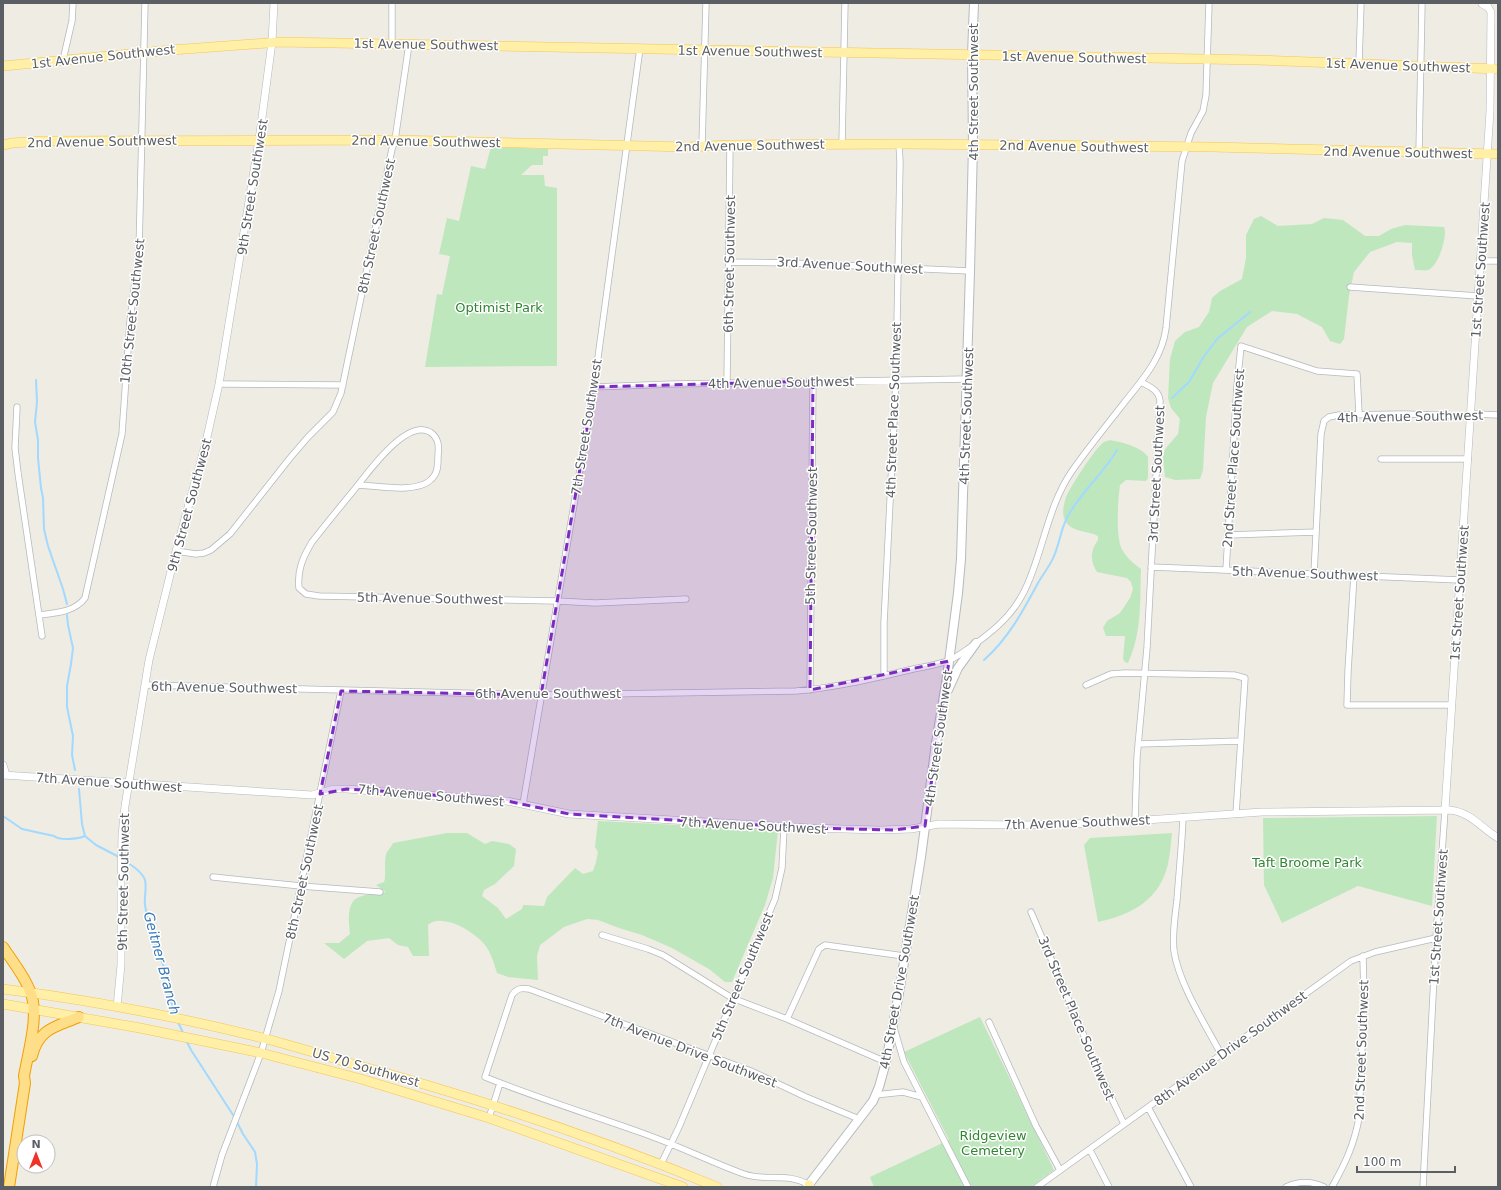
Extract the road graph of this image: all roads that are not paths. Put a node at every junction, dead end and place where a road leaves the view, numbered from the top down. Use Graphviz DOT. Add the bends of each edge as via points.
graph roads {
  1 [pos="73,3"];
  2 [pos="145,3"];
  3 [pos="274,3"];
  4 [pos="392,3"];
  5 [pos="706,3"];
  6 [pos="845,3"];
  7 [pos="974,3"];
  8 [pos="1209,3"];
  9 [pos="1361,3"];
  10 [pos="1422,3"];
  11 [pos="1479,4"];
  12 [pos="272,42"];
  13 [pos="392,44"];
  14 [pos="409,44"];
  15 [pos="640,48"];
  16 [pos="704,50"];
  17 [pos="143,52"];
  18 [pos="843,53"];
  19 [pos="972,55"];
  20 [pos="1207,59"];
  21 [pos="63,60"];
  22 [pos="1359,63"];
  23 [pos="3,66"];
  24 [pos="1421,66"];
  25 [pos="1495,69"];
  26 [pos="142,140"];
  27 [pos="259,140"];
  28 [pos="395,140"];
  29 [pos="842,144"];
  30 [pos="899,144"];
  31 [pos="3,145"];
  32 [pos="628,145"];
  33 [pos="730,145"];
  34 [pos="702,146"];
  35 [pos="973,146"];
  36 [pos="1186,147"];
  37 [pos="1419,152"];
  38 [pos="1488,154"];
  39 [pos="1498,154"];
  40 [pos="1481,261"];
  41 [pos="1498,261"];
  42 [pos="729,262"];
  43 [pos="897,268"];
  44 [pos="970,271"];
  45 [pos="1350,287"];
  46 [pos="1478,296"];
  47 [pos="967,379"];
  48 [pos="896,380"];
  49 [pos="813,381"];
  50 [pos="1141,382"];
  51 [pos="727,383"];
  52 [pos="219,384"];
  53 [pos="343,385"];
  54 [pos="594,387"];
  55 [pos="17,407"];
  56 [pos="1359,414"];
  57 [pos="1471,415"];
  58 [pos="1498,415"];
  59 [pos="1380,459"];
  60 [pos="1468,459"];
  61 [pos="359,485"];
  62 [pos="1316,532"];
  63 [pos="1228,535"];
  64 [pos="176,551"];
  65 [pos="1151,567"];
  66 [pos="1226,570"];
  67 [pos="1314,574"];
  68 [pos="1354,575"];
  69 [pos="1460,580"];
  70 [pos="686,599"];
  71 [pos="558,601"];
  72 [pos="39,615"];
  73 [pos="42,636"];
  74 [pos="976,643"];
  75 [pos="949,661"];
  76 [pos="1145,672"];
  77 [pos="884,676"];
  78 [pos="1086,685"];
  79 [pos="145,686"];
  80 [pos="810,690"];
  81 [pos="341,691"];
  82 [pos="541,695"];
  83 [pos="1452,705"];
  84 [pos="941,711"];
  85 [pos="1240,741"];
  86 [pos="1138,744"];
  87 [pos="3,765"];
  88 [pos="5,775"];
  89 [pos="128,783"];
  90 [pos="320,794"];
  91 [pos="523,804"];
  92 [pos="1445,810"];
  93 [pos="1236,814"];
  94 [pos="1183,817"];
  95 [pos="1134,821"];
  96 [pos="925,826"];
  97 [pos="784,827"];
  98 [pos="1498,838"];
  99 [pos="213,877"];
  100 [pos="300,886"];
  101 [pos="380,892"];
  102 [pos="1031,912"];
  103 [pos="602,935"];
  104 [pos="1436,938"];
  105 [pos="3,946"];
  106 [pos="904,956"];
  107 [pos="1363,956"];
  108 [pos="3,989"];
  109 [pos="31,993"];
  110 [pos="732,998"];
  111 [pos="3,1004"];
  112 [pos="117,1007"];
  113 [pos="34,1009"];
  114 [pos="79,1017"];
  115 [pos="787,1020"];
  116 [pos="989,1022"];
  117 [pos="894,1026"];
  118 [pos="265,1039"];
  119 [pos="261,1053"];
  120 [pos="1221,1054"];
  121 [pos="708,1055"];
  122 [pos="886,1062"];
  123 [pos="25,1083"];
  124 [pos="500,1083"];
  125 [pos="875,1095"];
  126 [pos="922,1097"];
  127 [pos="493,1105"];
  128 [pos="1148,1106"];
  129 [pos="489,1118"];
  130 [pos="859,1119"];
  131 [pos="1124,1124"];
  132 [pos="671,1144"];
  133 [pos="1090,1150"];
  134 [pos="661,1164"];
  135 [pos="1060,1170"];
  136 [pos="808,1186"];
  137 [pos="9,1187"];
  138 [pos="213,1187"];
  139 [pos="683,1187"];
  140 [pos="717,1187"];
  141 [pos="968,1187"];
  142 [pos="1037,1187"];
  143 [pos="1109,1187"];
  144 [pos="1191,1187"];
  145 [pos="1286,1187"];
  146 [pos="1324,1187"];
  147 [pos="1332,1187"];
  148 [pos="1423,1187"];
  1 -- 21 [label="street" via="72,22"];
  2 -- 17 [label="street, 10th Street Southwest"];
  3 -- 12 [label="street, 9th Street Southwest"];
  4 -- 13 [label="street"];
  5 -- 16 [label="street"];
  6 -- 18 [label="street"];
  7 -- 19 [label="main road, 4th Street Southwest"];
  8 -- 20 [label="street"];
  9 -- 22 [label="street"];
  10 -- 24 [label="street"];
  11 -- 25 [label="street, 1st Street Southwest" via="1488,7 1491,12"];
  12 -- 13 [label="main road, 1st Avenue Southwest"];
  12 -- 17 [label="main road, 1st Avenue Southwest"];
  12 -- 27 [label="street, 9th Street Southwest"];
  13 -- 14 [label="main road, 1st Avenue Southwest"];
  14 -- 15 [label="main road, 1st Avenue Southwest"];
  14 -- 28 [label="street, 8th Street Southwest"];
  15 -- 16 [label="main road, 1st Avenue Southwest"];
  15 -- 32 [label="street, 7th Street Southwest"];
  16 -- 18 [label="main road, 1st Avenue Southwest"];
  16 -- 34 [label="street"];
  17 -- 21 [label="main road, 1st Avenue Southwest"];
  17 -- 26 [label="street, 10th Street Southwest"];
  18 -- 19 [label="main road, 1st Avenue Southwest"];
  18 -- 29 [label="street"];
  19 -- 20 [label="main road, 1st Avenue Southwest"];
  19 -- 35 [label="main road, 4th Street Southwest"];
  20 -- 22 [label="main road, 1st Avenue Southwest"];
  20 -- 36 [label="street" via="1205,104"];
  21 -- 23 [label="main road, 1st Avenue Southwest"];
  22 -- 24 [label="main road, 1st Avenue Southwest"];
  24 -- 25 [label="main road, 1st Avenue Southwest"];
  24 -- 37 [label="street"];
  25 -- 38 [label="street, 1st Street Southwest"];
  26 -- 27 [label="main road, 2nd Avenue Southwest"];
  26 -- 31 [label="main road, 2nd Avenue Southwest"];
  26 -- 72 [label="street, 10th Street Southwest" via="139,251 130,322 120,446 87,592 80,604 72,608"];
  27 -- 28 [label="main road, 2nd Avenue Southwest"];
  27 -- 52 [label="street, 9th Street Southwest"];
  28 -- 32 [label="main road, 2nd Avenue Southwest"];
  28 -- 53 [label="street, 8th Street Southwest"];
  29 -- 30 [label="main road, 2nd Avenue Southwest"];
  29 -- 33 [label="main road, 2nd Avenue Southwest"];
  30 -- 35 [label="main road, 2nd Avenue Southwest"];
  30 -- 43 [label="street, 4th Street Place Southwest"];
  32 -- 34 [label="main road, 2nd Avenue Southwest"];
  32 -- 54 [label="street, 7th Street Southwest"];
  33 -- 34 [label="main road, 2nd Avenue Southwest"];
  33 -- 42 [label="street, 6th Street Southwest"];
  35 -- 36 [label="main road, 2nd Avenue Southwest"];
  35 -- 44 [label="main road, 4th Street Southwest"];
  36 -- 37 [label="main road, 2nd Avenue Southwest"];
  36 -- 50 [label="street" via="1165,336 1157,358"];
  37 -- 38 [label="main road, 2nd Avenue Southwest"];
  38 -- 39 [label="main road, 2nd Avenue Southwest"];
  38 -- 40 [label="street, 1st Street Southwest"];
  40 -- 41 [label="street"];
  40 -- 46 [label="street, 1st Street Southwest"];
  42 -- 43 [label="street, 3rd Avenue Southwest"];
  42 -- 51 [label="street, 6th Street Southwest"];
  43 -- 44 [label="street, 3rd Avenue Southwest"];
  43 -- 48 [label="street, 4th Street Place Southwest"];
  44 -- 47 [label="main road, 4th Street Southwest"];
  45 -- 46 [label="street"];
  46 -- 57 [label="street, 1st Street Southwest"];
  47 -- 48 [label="street, 4th Avenue Southwest"];
  47 -- 75 [label="main road, 4th Street Southwest" via="961,558"];
  48 -- 49 [label="street, 4th Avenue Southwest"];
  48 -- 77 [label="street, 4th Street Place Southwest"];
  49 -- 51 [label="street, 4th Avenue Southwest"];
  49 -- 80 [label="street, 5th Street Southwest"];
  50 -- 65 [label="street, 3rd Street Southwest" via="1155,390 1160,401"];
  50 -- 74 [label="street" via="1066,482 1054,506 1029,582 1016,607 994,630"];
  51 -- 54 [label="street, 4th Avenue Southwest"];
  52 -- 53 [label="street"];
  52 -- 64 [label="street, 9th Street Southwest"];
  53 -- 64 [label="street, 8th Street Southwest" via="333,412 290,458 230,534 204,553"];
  54 -- 71 [label="street, 7th Street Southwest"];
  55 -- 72 [label="street" via="15,448"];
  56 -- 57 [label="street, 4th Avenue Southwest"];
  56 -- 62 [label="street, 4th Avenue Southwest" via="1335,415 1324,421 1321,434"];
  56 -- 63 [label="street, 2nd Street Place Southwest" via="1357,374 1317,371 1241,346"];
  57 -- 58 [label="street, 4th Avenue Southwest"];
  57 -- 60 [label="street, 1st Street Southwest"];
  59 -- 60 [label="street"];
  60 -- 69 [label="street, 1st Street Southwest"];
  61 -- 61 [label="street, 5th Avenue Southwest" via="386,451 409,433 426,430 438,440 437,469 429,482 416,488"];
  61 -- 71 [label="street, 5th Avenue Southwest" via="304,555 298,579 300,588 306,594"];
  62 -- 63 [label="street"];
  62 -- 67 [label="street"];
  63 -- 66 [label="street, 2nd Street Place Southwest"];
  64 -- 79 [label="street, 9th Street Southwest"];
  65 -- 66 [label="street, 5th Avenue Southwest"];
  65 -- 76 [label="street, 3rd Street Southwest"];
  66 -- 67 [label="street, 5th Avenue Southwest"];
  67 -- 68 [label="street, 5th Avenue Southwest"];
  68 -- 69 [label="street, 5th Avenue Southwest"];
  68 -- 83 [label="street" via="1347,705"];
  69 -- 83 [label="street, 1st Street Southwest"];
  70 -- 71 [label="street, 5th Avenue Southwest" via="595,603"];
  71 -- 82 [label="street, 7th Street Southwest"];
  72 -- 73 [label="street"];
  74 -- 75 [label="street"];
  74 -- 84 [label="main road" via="955,674"];
  75 -- 77 [label="street, 6th Avenue Southwest"];
  75 -- 84 [label="main road, 4th Street Southwest"];
  76 -- 78 [label="street" via="1111,674"];
  76 -- 85 [label="street" via="1234,675 1246,678"];
  76 -- 86 [label="street, 3rd Street Southwest"];
  77 -- 80 [label="street, 6th Avenue Southwest"];
  79 -- 81 [label="street, 6th Avenue Southwest"];
  79 -- 89 [label="street, 9th Street Southwest"];
  80 -- 82 [label="street, 6th Avenue Southwest"];
  81 -- 82 [label="street, 6th Avenue Southwest"];
  81 -- 90 [label="street, 8th Street Southwest"];
  82 -- 91 [label="street, 7th Street Southwest"];
  83 -- 92 [label="street, 1st Street Southwest"];
  84 -- 96 [label="main road, 4th Street Southwest"];
  85 -- 86 [label="street"];
  85 -- 93 [label="street"];
  86 -- 95 [label="street, 3rd Street Southwest"];
  87 -- 88 [label="street"];
  88 -- 89 [label="street, 7th Avenue Southwest"];
  89 -- 90 [label="street, 7th Avenue Southwest"];
  89 -- 112 [label="street, 9th Street Southwest" via="122,835 122,965"];
  90 -- 91 [label="street, 7th Avenue Southwest" via="334,789 346,789"];
  90 -- 100 [label="street, 8th Street Southwest"];
  91 -- 97 [label="street, 7th Avenue Southwest" via="568,814"];
  92 -- 93 [label="street, 7th Avenue Southwest" via="1337,810"];
  92 -- 98 [label="street, 7th Avenue Southwest" via="1466,814"];
  92 -- 104 [label="street, 1st Street Southwest"];
  93 -- 94 [label="street, 7th Avenue Southwest"];
  94 -- 95 [label="street, 7th Avenue Southwest"];
  94 -- 120 [label="street" via="1174,952 1188,991"];
  95 -- 96 [label="street, 7th Avenue Southwest" via="1102,824"];
  96 -- 97 [label="street, 7th Avenue Southwest" via="885,830"];
  96 -- 106 [label="main road, 4th Street Drive Southwest"];
  97 -- 110 [label="street, 5th Street Southwest" via="782,868 775,899"];
  99 -- 100 [label="street"];
  100 -- 101 [label="street"];
  100 -- 118 [label="street, 8th Street Southwest" via="279,991"];
  102 -- 131 [label="street, 3rd Street Place Southwest"];
  103 -- 110 [label="street" via="663,955"];
  104 -- 107 [label="street, 8th Avenue Drive Southwest"];
  104 -- 148 [label="street, 1st Street Southwest"];
  105 -- 109 [label="highway"];
  106 -- 115 [label="street" via="825,945 819,949"];
  106 -- 117 [label="main road, 4th Street Drive Southwest"];
  107 -- 120 [label="street, 8th Avenue Drive Southwest" via="1351,960"];
  107 -- 147 [label="street, 2nd Street Southwest" via="1364,999 1359,1118 1350,1154"];
  108 -- 109 [label="main road, US 70 Southwest"];
  109 -- 112 [label="main road, US 70 Southwest"];
  109 -- 113 [label="highway"];
  110 -- 115 [label="street"];
  110 -- 121 [label="street, 5th Street Southwest"];
  111 -- 113 [label="main road, US 70 Southwest"];
  112 -- 118 [label="main road, US 70 Southwest"];
  113 -- 114 [label="main road, US 70 Southwest"];
  113 -- 123 [label="highway"];
  114 -- 119 [label="main road, US 70 Southwest"];
  114 -- 123 [label="highway" via="53,1027 41,1036 33,1052"];
  115 -- 122 [label="street"];
  116 -- 135 [label="street" via="1036,1126"];
  117 -- 122 [label="main road, 4th Street Drive Southwest"];
  117 -- 126 [label="street" via="901,1055"];
  118 -- 119 [label="street, 8th Street Southwest"];
  118 -- 127 [label="main road, US 70 Southwest"];
  119 -- 129 [label="main road, US 70 Southwest" via="361,1079"];
  119 -- 138 [label="street, 8th Street Southwest" via="222,1155"];
  120 -- 128 [label="street, 8th Avenue Drive Southwest"];
  121 -- 124 [label="street, 7th Avenue Drive Southwest" via="529,989 519,988 512,995 485,1077"];
  121 -- 130 [label="street, 7th Avenue Drive Southwest" via="751,1071"];
  121 -- 132 [label="street, 5th Street Southwest"];
  122 -- 125 [label="main road, 4th Street Drive Southwest"];
  123 -- 137 [label="highway"];
  124 -- 127 [label="street"];
  124 -- 132 [label="street"];
  125 -- 126 [label="street" via="903,1092"];
  125 -- 130 [label="main road, 4th Street Drive Southwest"];
  126 -- 141 [label="street"];
  127 -- 129 [label="street"];
  127 -- 134 [label="main road, US 70 Southwest"];
  128 -- 131 [label="street, 8th Avenue Drive Southwest"];
  128 -- 144 [label="street"];
  129 -- 139 [label="main road, US 70 Southwest"];
  130 -- 136 [label="main road, 4th Street Drive Southwest"];
  131 -- 133 [label="street, 8th Avenue Drive Southwest"];
  132 -- 134 [label="street, 5th Street Southwest"];
  132 -- 136 [label="street" via="745,1174 765,1178 794,1178"];
  133 -- 135 [label="street, 8th Avenue Drive Southwest"];
  133 -- 143 [label="street"];
  134 -- 140 [label="main road, US 70 Southwest"];
  135 -- 142 [label="street, 8th Avenue Drive Southwest"];
  145 -- 146 [label="street" via="1309,1182"];
}
